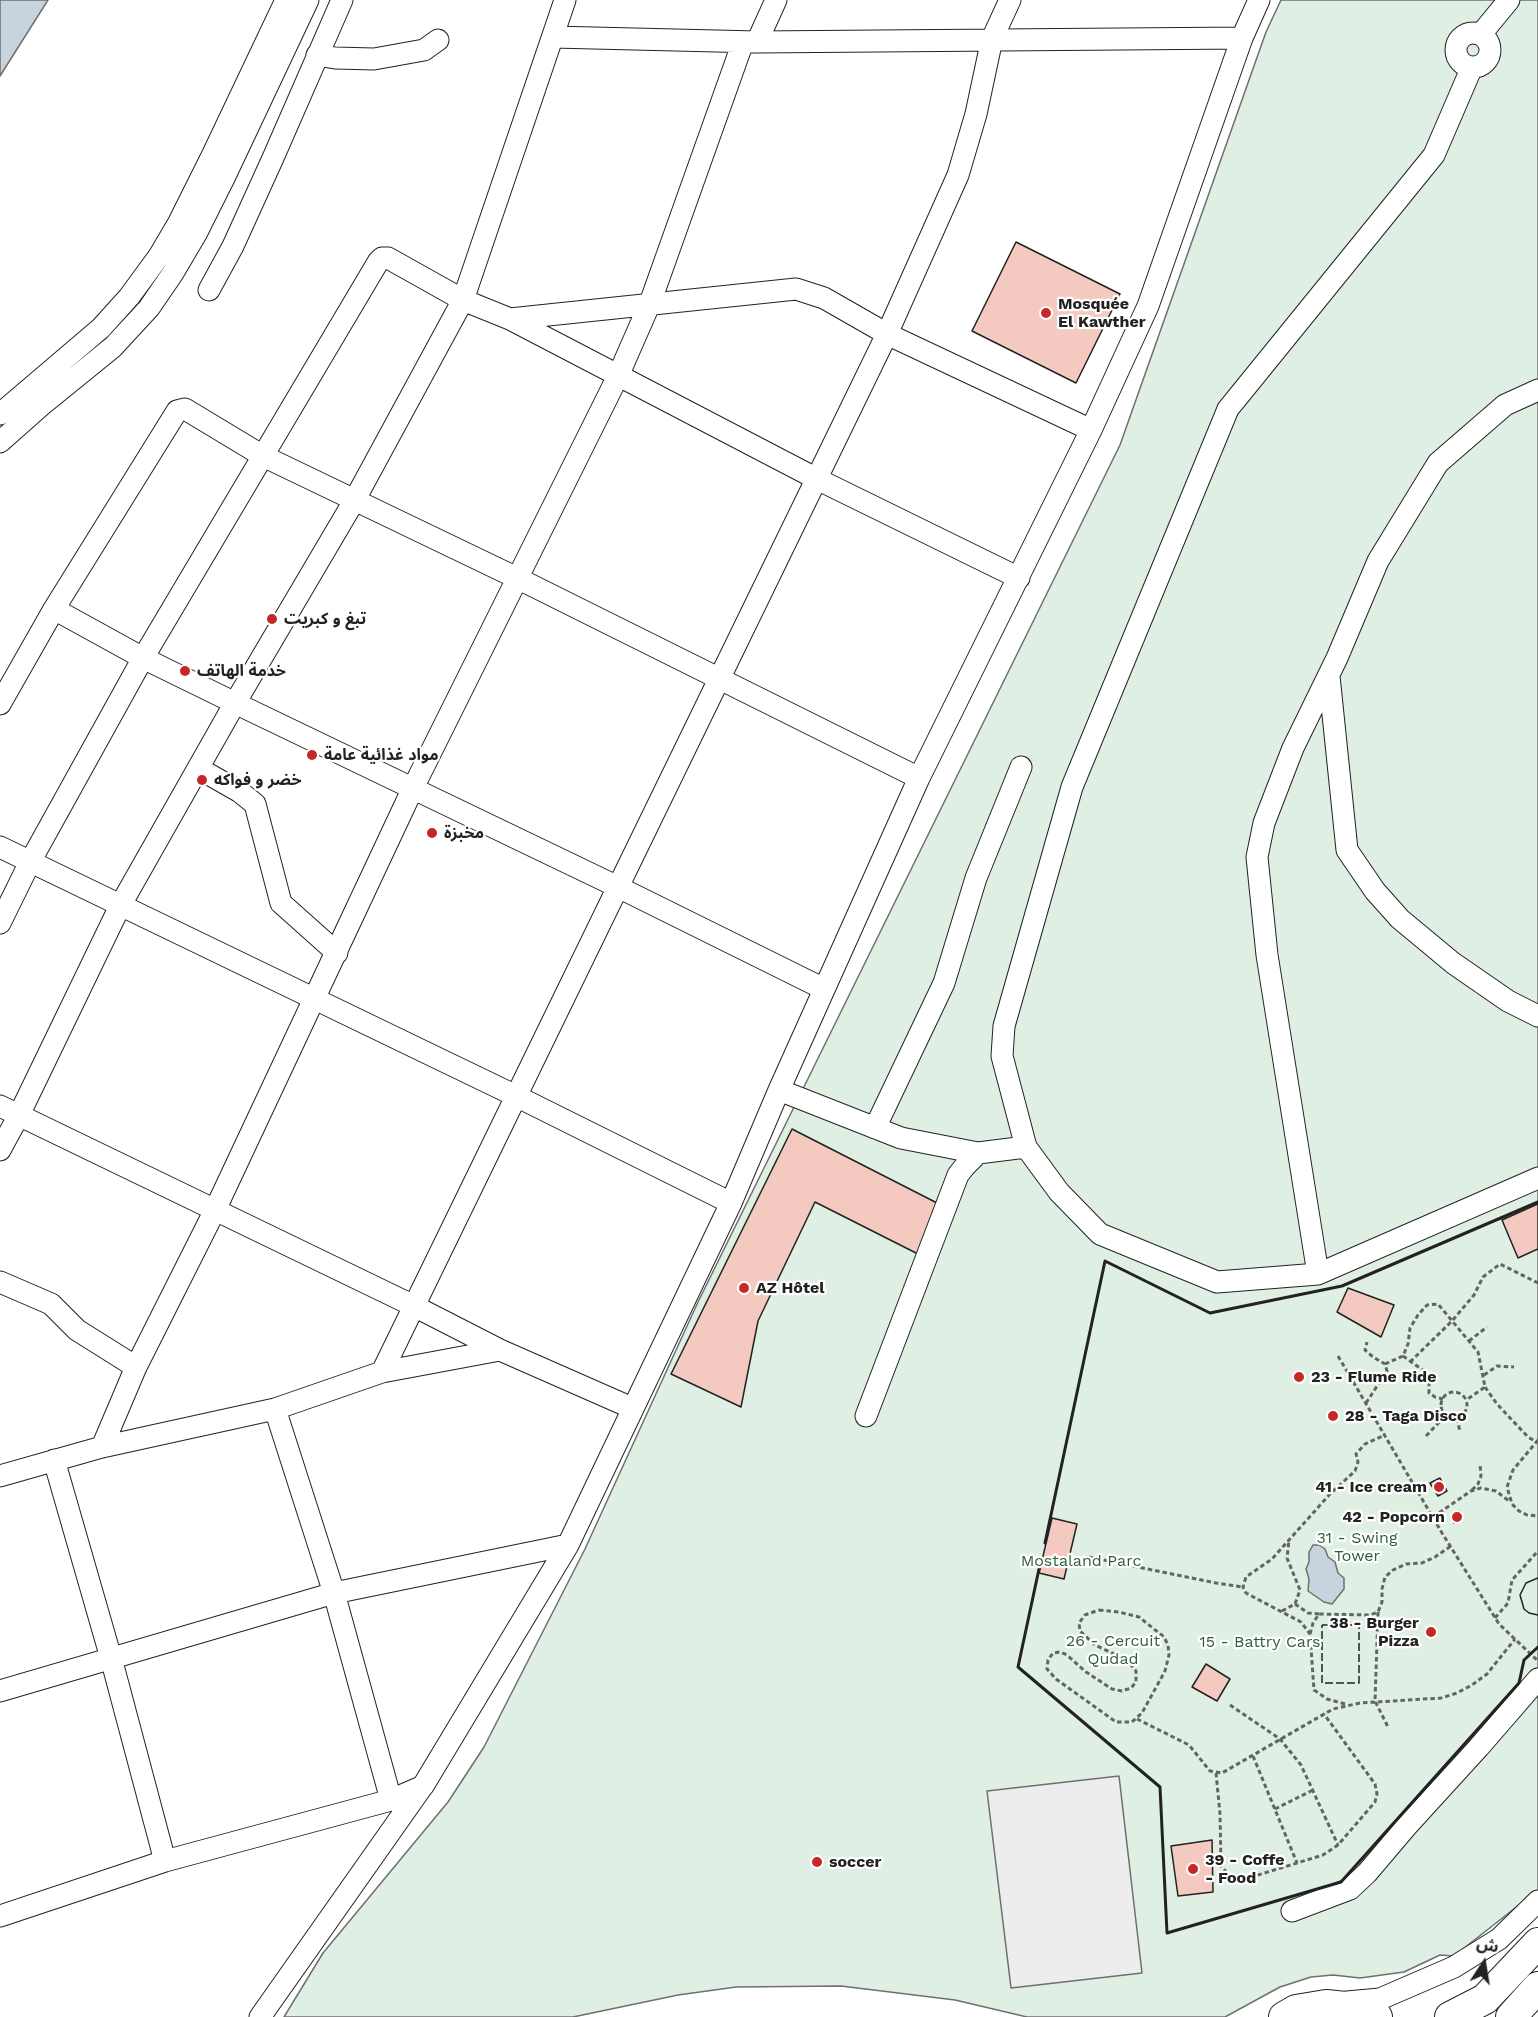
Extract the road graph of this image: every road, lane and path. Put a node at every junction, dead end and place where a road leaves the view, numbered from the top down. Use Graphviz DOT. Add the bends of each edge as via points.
graph roads {
  1 [pos="286,0"];
  2 [pos="308,0"];
  3 [pos="342,0"];
  4 [pos="565,0"];
  5 [pos="776,0"];
  6 [pos="1010,0"];
  7 [pos="1259,0"];
  8 [pos="1509,0"];
  9 [pos="553,37"];
  10 [pos="1242,38"];
  11 [pos="992,39"];
  12 [pos="438,40"];
  13 [pos="750,42"];
  14 [pos="317,55"];
  15 [pos="209,290"];
  16 [pos="463,300"];
  17 [pos="650,303"];
  18 [pos="510,318"];
  19 [pos="887,334"];
  20 [pos="618,376"];
  21 [pos="1538,390"];
  22 [pos="0,414"];
  23 [pos="1091,430"];
  24 [pos="0,442"];
  25 [pos="263,456"];
  26 [pos="817,479"];
  27 [pos="354,501"];
  28 [pos="517,578"];
  29 [pos="1019,578"];
  30 [pos="54,609"];
  31 [pos="143,658"];
  32 [pos="1329,676"];
  33 [pos="720,679"];
  34 [pos="235,703"];
  35 [pos="0,704"];
  36 [pos="1021,767"];
  37 [pos="198,768"];
  38 [pos="919,778"];
  39 [pos="413,788"];
  40 [pos="0,847"];
  41 [pos="30,861"];
  42 [pos="618,887"];
  43 [pos="120,906"];
  44 [pos="0,923"];
  45 [pos="337,953"];
  46 [pos="824,989"];
  47 [pos="315,999"];
  48 [pos="1538,1016"];
  49 [pos="779,1090"];
  50 [pos="516,1096"];
  51 [pos="0,1106"];
  52 [pos="19,1115"];
  53 [pos="875,1128"];
  54 [pos="1026,1147"];
  55 [pos="0,1150"];
  56 [pos="978,1153"];
  57 [pos="1538,1178"];
  58 [pos="731,1203"];
  59 [pos="214,1210"];
  60 [pos="1318,1274"];
  61 [pos="0,1282"];
  62 [pos="1538,1283"];
  63 [pos="414,1306"];
  64 [pos="1452,1321"];
  65 [pos="1487,1327"];
  66 [pos="1469,1341"];
  67 [pos="1367,1342"];
  68 [pos="500,1350"];
  69 [pos="1338,1356"];
  70 [pos="1403,1356"];
  71 [pos="1410,1362"];
  72 [pos="1385,1364"];
  73 [pos="136,1367"];
  74 [pos="1514,1367"];
  75 [pos="382,1372"];
  76 [pos="1484,1375"];
  77 [pos="1485,1387"];
  78 [pos="1443,1399"];
  79 [pos="1466,1400"];
  80 [pos="1366,1403"];
  81 [pos="632,1408"];
  82 [pos="275,1409"];
  83 [pos="1446,1415"];
  84 [pos="866,1416"];
  85 [pos="1457,1418"];
  86 [pos="1460,1432"];
  87 [pos="1385,1435"];
  88 [pos="1426,1436"];
  89 [pos="1537,1441"];
  90 [pos="102,1447"];
  91 [pos="54,1460"];
  92 [pos="1480,1464"];
  93 [pos="0,1476"];
  94 [pos="1471,1491"];
  95 [pos="1512,1504"];
  96 [pos="1538,1516"];
  97 [pos="1433,1517"];
  98 [pos="1289,1540"];
  99 [pos="568,1545"];
  100 [pos="1451,1546"];
  101 [pos="1538,1551"];
  102 [pos="1089,1557"];
  103 [pos="1243,1587"];
  104 [pos="334,1593"];
  105 [pos="1295,1604"];
  106 [pos="1282,1611"];
  107 [pos="1378,1612"];
  108 [pos="1319,1614"];
  109 [pos="1495,1618"];
  110 [pos="1310,1634"];
  111 [pos="1515,1639"];
  112 [pos="111,1658"];
  113 [pos="1538,1661"];
  114 [pos="1538,1679"];
  115 [pos="0,1691"];
  116 [pos="1375,1701"];
  117 [pos="1346,1704"];
  118 [pos="1230,1705"];
  119 [pos="1324,1714"];
  120 [pos="1137,1719"];
  121 [pos="1388,1727"];
  122 [pos="1280,1739"];
  123 [pos="1253,1756"];
  124 [pos="1216,1773"];
  125 [pos="423,1786"];
  126 [pos="1313,1790"];
  127 [pos="391,1800"];
  128 [pos="1275,1809"];
  129 [pos="1338,1845"];
  130 [pos="165,1861"];
  131 [pos="1298,1863"];
  132 [pos="1538,1900"];
  133 [pos="1292,1911"];
  134 [pos="0,1916"];
  135 [pos="1538,1943"];
  136 [pos="1538,1987"];
  137 [pos="1326,2005"];
  138 [pos="260,2017"];
  139 [pos="1284,2017"];
  140 [pos="1377,2017"];
  141 [pos="1450,2017"];
  142 [pos="1511,2017"];
  1 -- 22 [label="street" via="208,165 159,256 101,328"];
  2 -- 24 [label="street" via="196,234 149,308 113,348"];
  3 -- 14 [label="street"];
  4 -- 9 [label="street"];
  5 -- 13 [label="street"];
  6 -- 11 [label="street"];
  7 -- 10 [label="street"];
  8 -- 54 [label="street" via="1481,34 1490,42 1490,54 1483,64 1472,67 1434,155 1228,409 1072,787 1004,1026 1002,1056"];
  9 -- 13 [label="street"];
  9 -- 16 [label="street"];
  10 -- 11 [label="street"];
  10 -- 23 [label="street" via="1148,306"];
  11 -- 13 [label="street"];
  11 -- 19 [label="street" via="958,175"];
  12 -- 14 [label="street" via="424,50 374,59"];
  13 -- 17 [label="street"];
  14 -- 15 [label="street" via="237,237"];
  16 -- 18 [label="street"];
  16 -- 25 [label="street" via="382,258"];
  16 -- 27 [label="street"];
  17 -- 18 [label="street"];
  17 -- 19 [label="street" via="796,289 824,298"];
  17 -- 20 [label="street"];
  18 -- 20 [label="street"];
  19 -- 23 [label="street"];
  19 -- 26 [label="street"];
  20 -- 26 [label="street"];
  20 -- 28 [label="street"];
  21 -- 32 [label="street" via="1505,405 1438,463 1378,561"];
  23 -- 29 [label="street"];
  25 -- 27 [label="street"];
  25 -- 30 [label="street" via="185,409 177,411"];
  25 -- 31 [label="street"];
  26 -- 29 [label="street"];
  26 -- 33 [label="street"];
  27 -- 28 [label="street"];
  27 -- 34 [label="street"];
  28 -- 33 [label="street"];
  28 -- 39 [label="street"];
  29 -- 38 [label="street"];
  30 -- 31 [label="street"];
  30 -- 35 [label="street"];
  31 -- 34 [label="street"];
  31 -- 41 [label="street"];
  32 -- 48 [label="street" via="1347,850 1400,919 1453,963 1508,1001"];
  32 -- 60 [label="street" via="1293,748 1264,823 1257,857 1267,955"];
  33 -- 38 [label="street"];
  33 -- 42 [label="street"];
  34 -- 37 [label="street"];
  34 -- 39 [label="street"];
  36 -- 53 [label="street" via="976,878 944,983"];
  37 -- 43 [label="street"];
  37 -- 45 [label="street" via="255,804 281,903"];
  38 -- 46 [label="street"];
  39 -- 42 [label="street"];
  39 -- 45 [label="street"];
  40 -- 41 [label="street"];
  41 -- 43 [label="street"];
  41 -- 44 [label="street"];
  42 -- 46 [label="street"];
  42 -- 50 [label="street"];
  43 -- 47 [label="street"];
  43 -- 52 [label="street"];
  45 -- 47 [label="street"];
  46 -- 49 [label="street"];
  47 -- 50 [label="street"];
  47 -- 59 [label="street"];
  49 -- 53 [label="street"];
  49 -- 58 [label="street"];
  50 -- 58 [label="street"];
  50 -- 63 [label="street"];
  51 -- 52 [label="street"];
  52 -- 55 [label="street"];
  52 -- 59 [label="street"];
  53 -- 56 [label="street" via="901,1138"];
  54 -- 56 [label="street"];
  54 -- 60 [label="street" via="1059,1192 1100,1234 1217,1282"];
  56 -- 84 [label="street" via="958,1175"];
  57 -- 60 [label="street"];
  58 -- 81 [label="street"];
  59 -- 63 [label="street"];
  59 -- 73 [label="street"];
  61 -- 73 [label="street" via="51,1304 77,1330"];
  62 -- 64 [label="path" via="1500,1264 1483,1277 1474,1295"];
  63 -- 68 [label="street"];
  63 -- 75 [label="street"];
  64 -- 66 [label="path"];
  64 -- 70 [label="path" via="1438,1304 1428,1305 1410,1329"];
  64 -- 71 [label="path"];
  65 -- 66 [label="path"];
  66 -- 76 [label="path" via="1478,1352"];
  67 -- 72 [label="path" via="1365,1350"];
  68 -- 75 [label="street"];
  68 -- 81 [label="street"];
  69 -- 80 [label="path"];
  70 -- 71 [label="path"];
  70 -- 72 [label="path"];
  71 -- 78 [label="path" via="1424,1371 1429,1393"];
  72 -- 80 [label="path" via="1387,1371"];
  73 -- 90 [label="street"];
  74 -- 76 [label="path" via="1497,1366"];
  75 -- 82 [label="street"];
  76 -- 77 [label="path"];
  77 -- 79 [label="path"];
  77 -- 89 [label="path" via="1528,1437"];
  78 -- 79 [label="path" via="1452,1392"];
  78 -- 83 [label="path"];
  79 -- 85 [label="path" via="1466,1411"];
  80 -- 87 [label="path"];
  81 -- 99 [label="street"];
  82 -- 90 [label="street"];
  82 -- 104 [label="street"];
  83 -- 85 [label="path"];
  83 -- 88 [label="path"];
  85 -- 86 [label="path"];
  87 -- 97 [label="path"];
  87 -- 98 [label="path" via="1365,1444 1356,1455 1355,1471"];
  89 -- 95 [label="path" via="1509,1478 1508,1496"];
  90 -- 91 [label="street"];
  91 -- 93 [label="street"];
  91 -- 112 [label="street"];
  92 -- 94 [label="path" via="1481,1476"];
  94 -- 95 [label="path" via="1496,1491"];
  94 -- 97 [label="path"];
  95 -- 96 [label="path" via="1527,1515"];
  97 -- 100 [label="path"];
  98 -- 103 [label="path" via="1272,1560 1246,1577"];
  98 -- 105 [label="path" via="1287,1558 1300,1590"];
  99 -- 104 [label="street"];
  99 -- 125 [label="street"];
  100 -- 107 [label="path" via="1422,1563 1392,1570 1385,1577"];
  100 -- 109 [label="path"];
  101 -- 109 [label="path" via="1512,1580 1508,1603"];
  102 -- 103 [label="path"];
  103 -- 106 [label="path" via="1246,1593"];
  104 -- 112 [label="street"];
  104 -- 127 [label="street"];
  105 -- 106 [label="path"];
  105 -- 108 [label="path" via="1308,1613"];
  106 -- 110 [label="path" via="1301,1622"];
  107 -- 108 [label="path"];
  107 -- 116 [label="path"];
  108 -- 110 [label="path"];
  109 -- 111 [label="path"];
  110 -- 117 [label="path" via="1314,1690 1327,1699"];
  111 -- 113 [label="path"];
  111 -- 116 [label="path" via="1487,1674 1457,1693 1441,1698"];
  112 -- 115 [label="street"];
  112 -- 130 [label="street"];
  114 -- 133 [label="street" via="1367,1873 1350,1889"];
  116 -- 117 [label="path"];
  116 -- 121 [label="path"];
  117 -- 119 [label="path"];
  118 -- 122 [label="path"];
  119 -- 122 [label="path"];
  119 -- 129 [label="path" via="1375,1784 1377,1794"];
  120 -- 120 [label="path" via="1165,1671 1169,1655 1164,1637 1139,1617 1119,1611 1099,1610 1085,1615 1079,1623 1083,1635 1127,1660 1136,1671 1136,1682 1122,1691 1112,1689 1060,1652 1053,1653 1047,1669 1116,1722 1124,1724"];
  120 -- 124 [label="path" via="1189,1745 1206,1767"];
  122 -- 123 [label="path"];
  122 -- 126 [label="path" via="1301,1765"];
  123 -- 124 [label="path"];
  123 -- 128 [label="path"];
  124 -- 131 [label="path" via="1221,1866 1230,1876 1245,1879"];
  125 -- 127 [label="street"];
  125 -- 138 [label="street"];
  126 -- 128 [label="path"];
  126 -- 129 [label="path"];
  127 -- 130 [label="street"];
  128 -- 131 [label="path"];
  129 -- 131 [label="path"];
  130 -- 134 [label="street"];
  132 -- 137 [label="street" via="1499,1939 1454,1967 1380,1999"];
  135 -- 141 [label="highway" via="1485,1999"];
  136 -- 142 [label="highway"];
  137 -- 139 [label="highway" via="1296,2010"];
  137 -- 140 [label="highway" via="1355,2008"];
}
